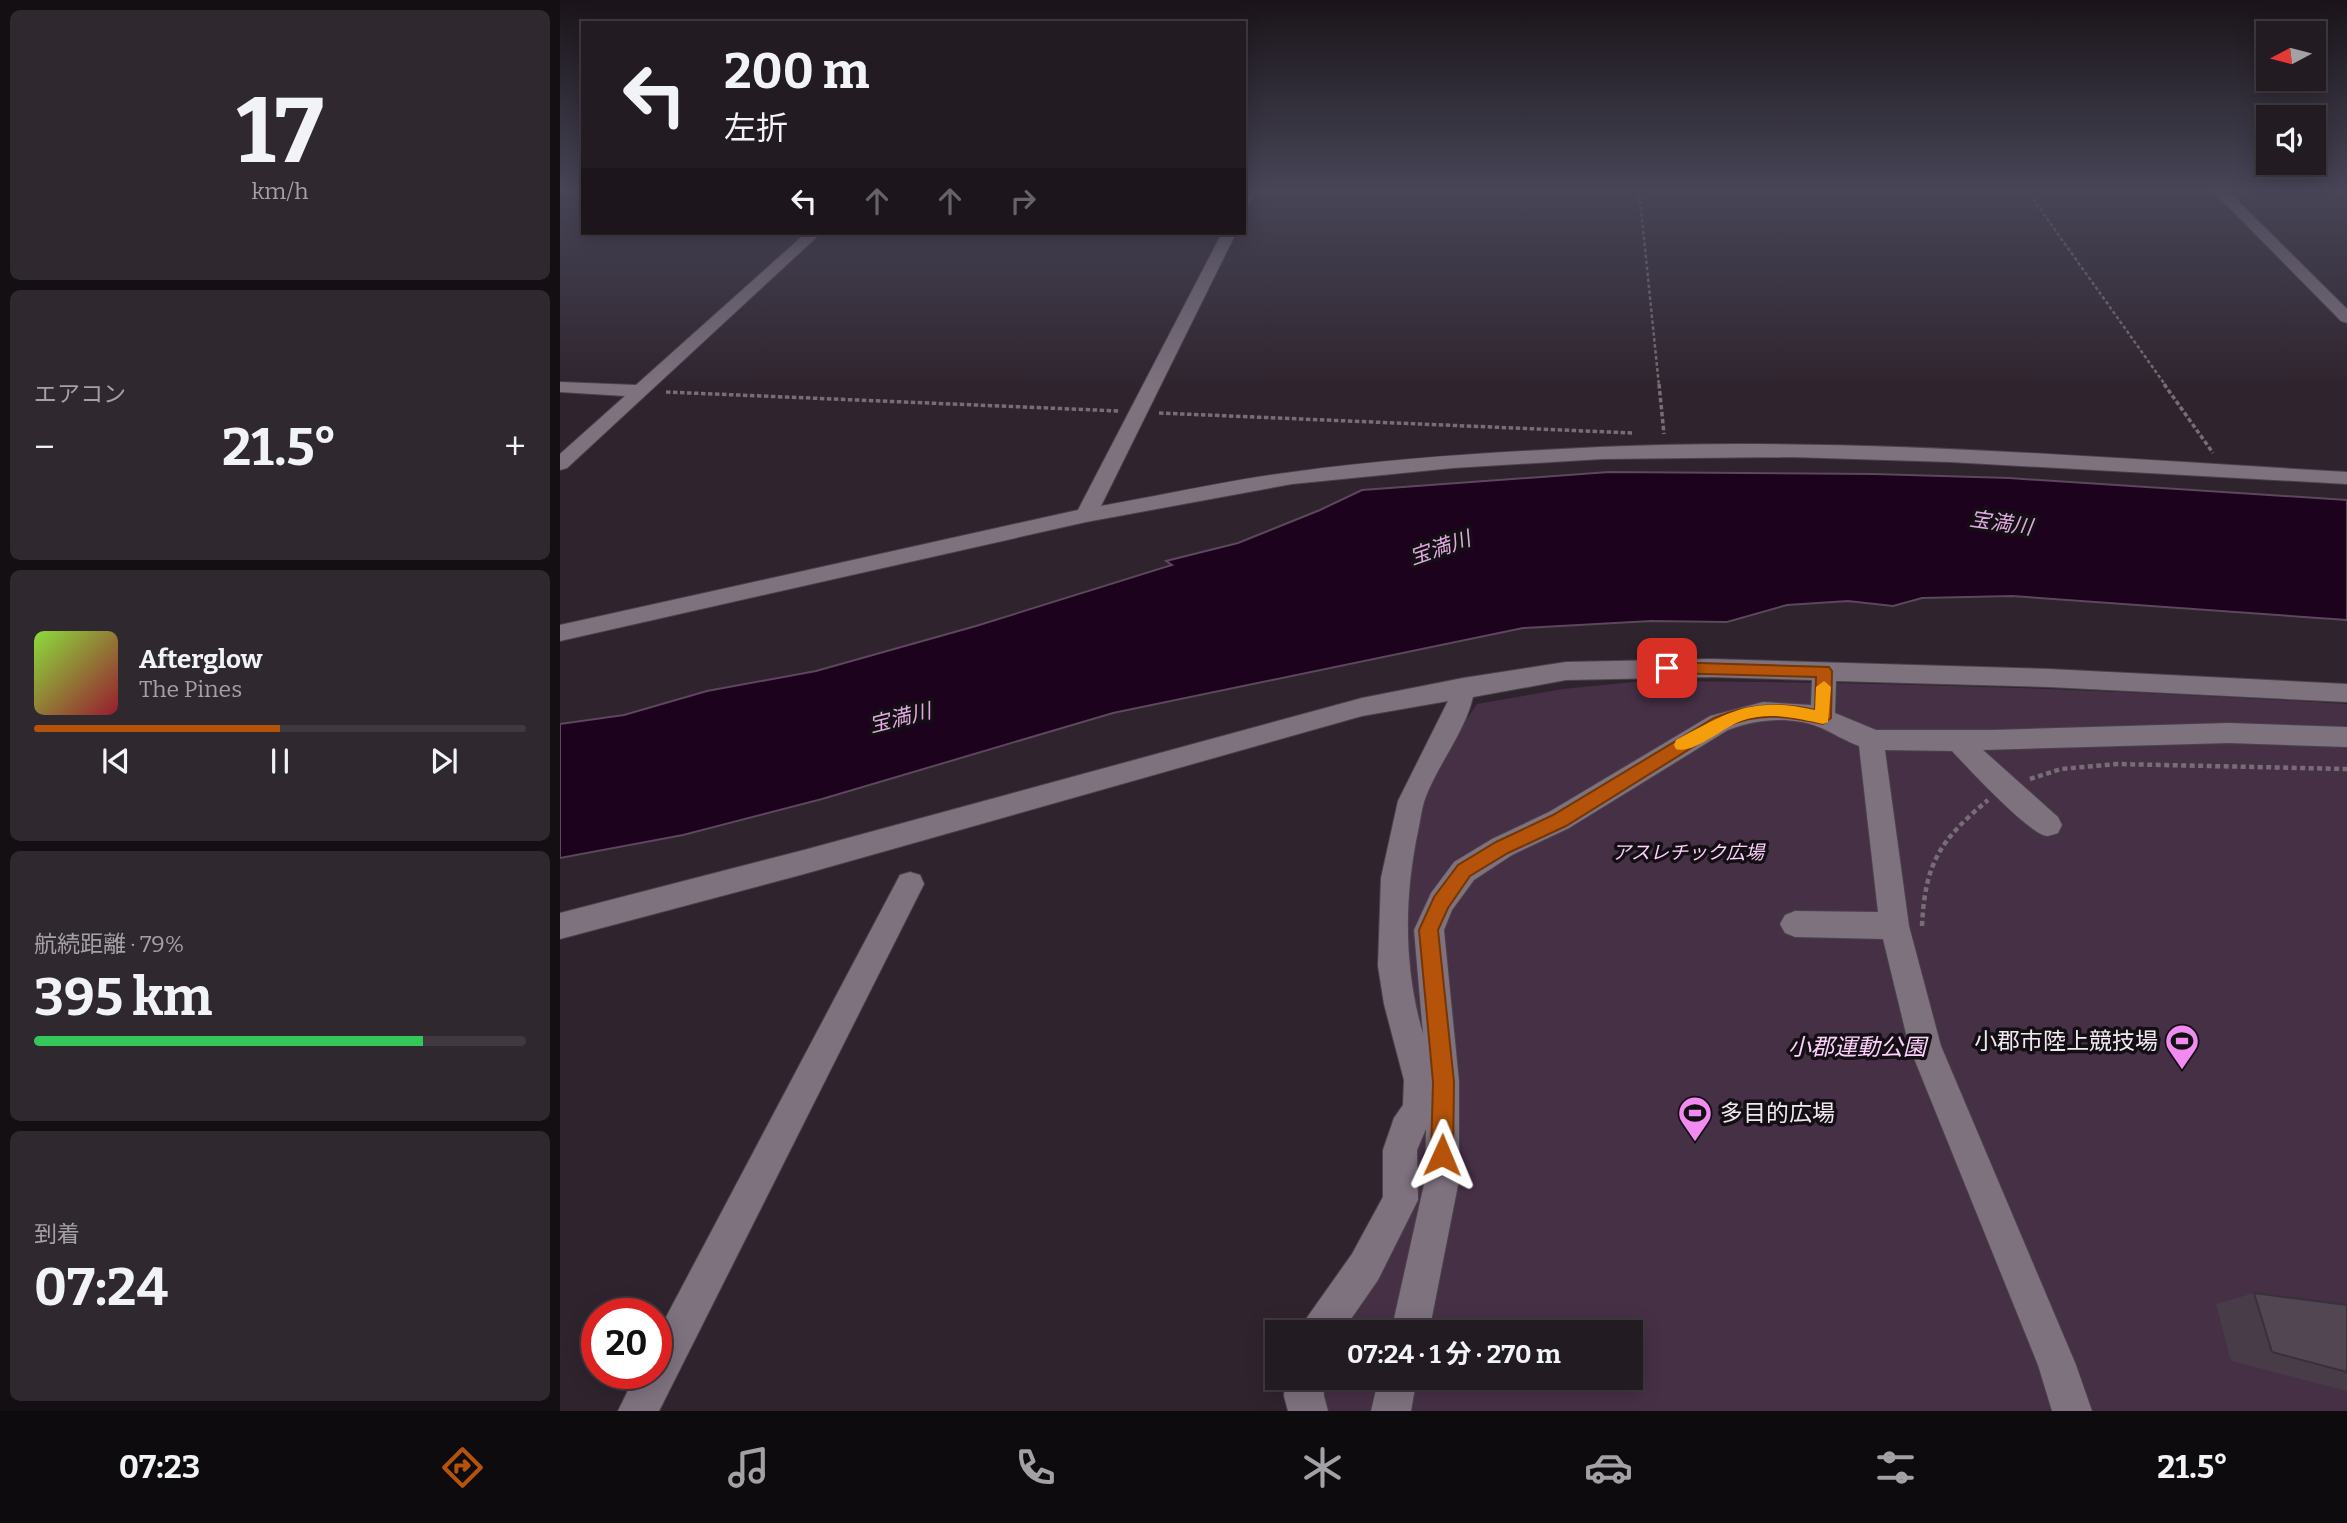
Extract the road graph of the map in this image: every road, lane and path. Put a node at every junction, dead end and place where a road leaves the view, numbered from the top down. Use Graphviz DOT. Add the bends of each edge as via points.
graph roads {
  1 [pos="790,255"];
  2 [pos="1218,255"];
  3 [pos="1646,255"];
  4 [pos="2073,255"];
  5 [pos="2284,255"];
  6 [pos="2347,318"];
  7 [pos="560,387"];
  8 [pos="640,391"];
  9 [pos="1140,412"];
  10 [pos="1636,433"];
  11 [pos="1664,434"];
  12 [pos="2213,453"];
  13 [pos="560,464"];
  14 [pos="2347,478"];
  15 [pos="1086,515"];
  16 [pos="560,633"];
  17 [pos="1824,671"];
  18 [pos="1463,687"];
  19 [pos="2347,692"];
  20 [pos="1823,718"];
  21 [pos="2347,737"];
  22 [pos="1871,740"];
  23 [pos="1958,741"];
  24 [pos="2347,769"];
  25 [pos="2007,790"];
  26 [pos="2048,825"];
  27 [pos="910,884"];
  28 [pos="1795,924"];
  29 [pos="560,926"];
  30 [pos="1895,931"];
  31 [pos="1327,1320"];
  32 [pos="1413,1320"];
  33 [pos="1304,1390"];
  34 [pos="1395,1390"];
  35 [pos="638,1411"];
  36 [pos="1308,1411"];
  37 [pos="1391,1411"];
  38 [pos="2072,1411"];
  1 -- 8 [label="street"];
  2 -- 9 [label="street"];
  3 -- 11 [label="path"];
  4 -- 12 [label="path"];
  5 -- 6 [label="street"];
  7 -- 8 [label="street"];
  8 -- 9 [label="path"];
  8 -- 13 [label="street"];
  9 -- 10 [label="path"];
  9 -- 15 [label="street"];
  14 -- 15 [label="street" via="1950,456 1791,451 1602,453 1292,478"];
  15 -- 16 [label="street"];
  17 -- 18 [label="street" via="1645,667 1566,671"];
  17 -- 19 [label="street"];
  17 -- 20 [label="street"];
  18 -- 29 [label="street" via="1362,707"];
  18 -- 31 [label="street" via="1458,709 1411,801 1395,878 1393,966 1420,1080 1419,1109 1400,1150 1401,1200 1365,1266"];
  20 -- 22 [label="street"];
  20 -- 32 [label="street" via="1785,709 1739,714 1719,723 1559,820 1464,871 1441,902 1429,930 1443,1082 1442,1180"];
  21 -- 23 [label="street" via="2178,733"];
  22 -- 23 [label="street"];
  22 -- 30 [label="street"];
  23 -- 25 [label="street"];
  24 -- 25 [label="path" via="2117,764 2061,769"];
  25 -- 26 [label="street"];
  25 -- 30 [label="path" via="1989,798 1949,835 1926,883 1921,934"];
  27 -- 35 [label="street"];
  28 -- 30 [label="street"];
  30 -- 38 [label="street" via="1926,1046"];
  33 -- 36 [label="street"];
  34 -- 37 [label="street"];
}
